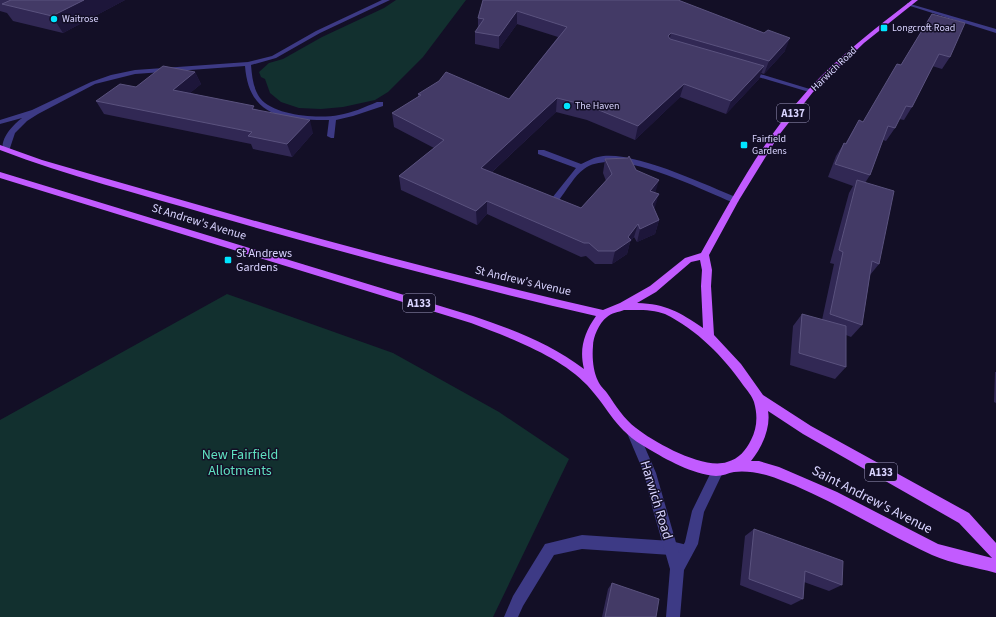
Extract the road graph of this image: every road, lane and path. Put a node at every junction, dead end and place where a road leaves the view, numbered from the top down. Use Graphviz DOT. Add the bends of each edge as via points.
graph roads {
  1 [pos="387,0"];
  2 [pos="912,2"];
  3 [pos="996,31"];
  4 [pos="248,64"];
  5 [pos="737,70"];
  6 [pos="811,91"];
  7 [pos="380,104"];
  8 [pos="34,112"];
  9 [pos="333,118"];
  10 [pos="0,122"];
  11 [pos="331,136"];
  12 [pos="3,148"];
  13 [pos="541,152"];
  14 [pos="581,167"];
  15 [pos="0,175"];
  16 [pos="556,198"];
  17 [pos="735,200"];
  18 [pos="704,255"];
  19 [pos="623,306"];
  20 [pos="603,314"];
  21 [pos="709,337"];
  22 [pos="594,386"];
  23 [pos="759,398"];
  24 [pos="633,432"];
  25 [pos="734,466"];
  26 [pos="718,470"];
  27 [pos="671,548"];
  28 [pos="686,551"];
  29 [pos="996,553"];
  30 [pos="996,566"];
  31 [pos="677,569"];
  32 [pos="511,617"];
  33 [pos="673,617"];
  1 -- 4 [label="street" via="318,32 274,57"];
  2 -- 3 [label="street"];
  2 -- 6 [label="main road, Harwich Road / A137" via="862,42"];
  4 -- 8 [label="street" via="123,74 93,83"];
  4 -- 9 [label="street" via="249,81 254,93 262,104 274,113 296,117"];
  5 -- 6 [label="street"];
  6 -- 17 [label="main road, Harwich Road / A137" via="776,134"];
  7 -- 9 [label="street"];
  8 -- 10 [label="street"];
  8 -- 12 [label="street" via="12,131"];
  9 -- 11 [label="street"];
  12 -- 20 [label="main road, St Andrew's Avenue" via="39,162 337,247 509,294"];
  13 -- 14 [label="street"];
  14 -- 16 [label="street"];
  14 -- 17 [label="street" via="599,159 617,159 648,165"];
  15 -- 22 [label="main road, St Andrew's Avenue / A133" via="473,320 525,339 557,357"];
  17 -- 18 [label="main road, Harwich Road / A137"];
  18 -- 19 [label="main road" via="688,260 653,289"];
  18 -- 21 [label="main road" via="707,270"];
  19 -- 20 [label="main road"];
  19 -- 21 [label="main road" via="651,306 666,310"];
  20 -- 22 [label="main road" via="591,333 587,350"];
  21 -- 23 [label="main road, A133" via="737,367"];
  22 -- 24 [label="main road, St Andrew's Avenue / A133" via="613,412"];
  23 -- 25 [label="main road" via="763,418 760,434 746,459"];
  23 -- 29 [label="main road, A133" via="807,430 964,518"];
  24 -- 26 [label="main road, St Andrew's Avenue" via="666,453"];
  24 -- 27 [label="street, Harwich Road" via="650,473"];
  25 -- 26 [label="main road"];
  25 -- 30 [label="main road, Saint Andrew's Avenue" via="759,467 779,473 833,496 936,550"];
  26 -- 28 [label="street, Harwich Road" via="698,511 691,544"];
  27 -- 28 [label="street"];
  27 -- 31 [label="street, Harwich Road"];
  27 -- 32 [label="street" via="582,542 550,549"];
  28 -- 31 [label="street, Harwich Road"];
  31 -- 33 [label="street, Harwich Road"];
}
